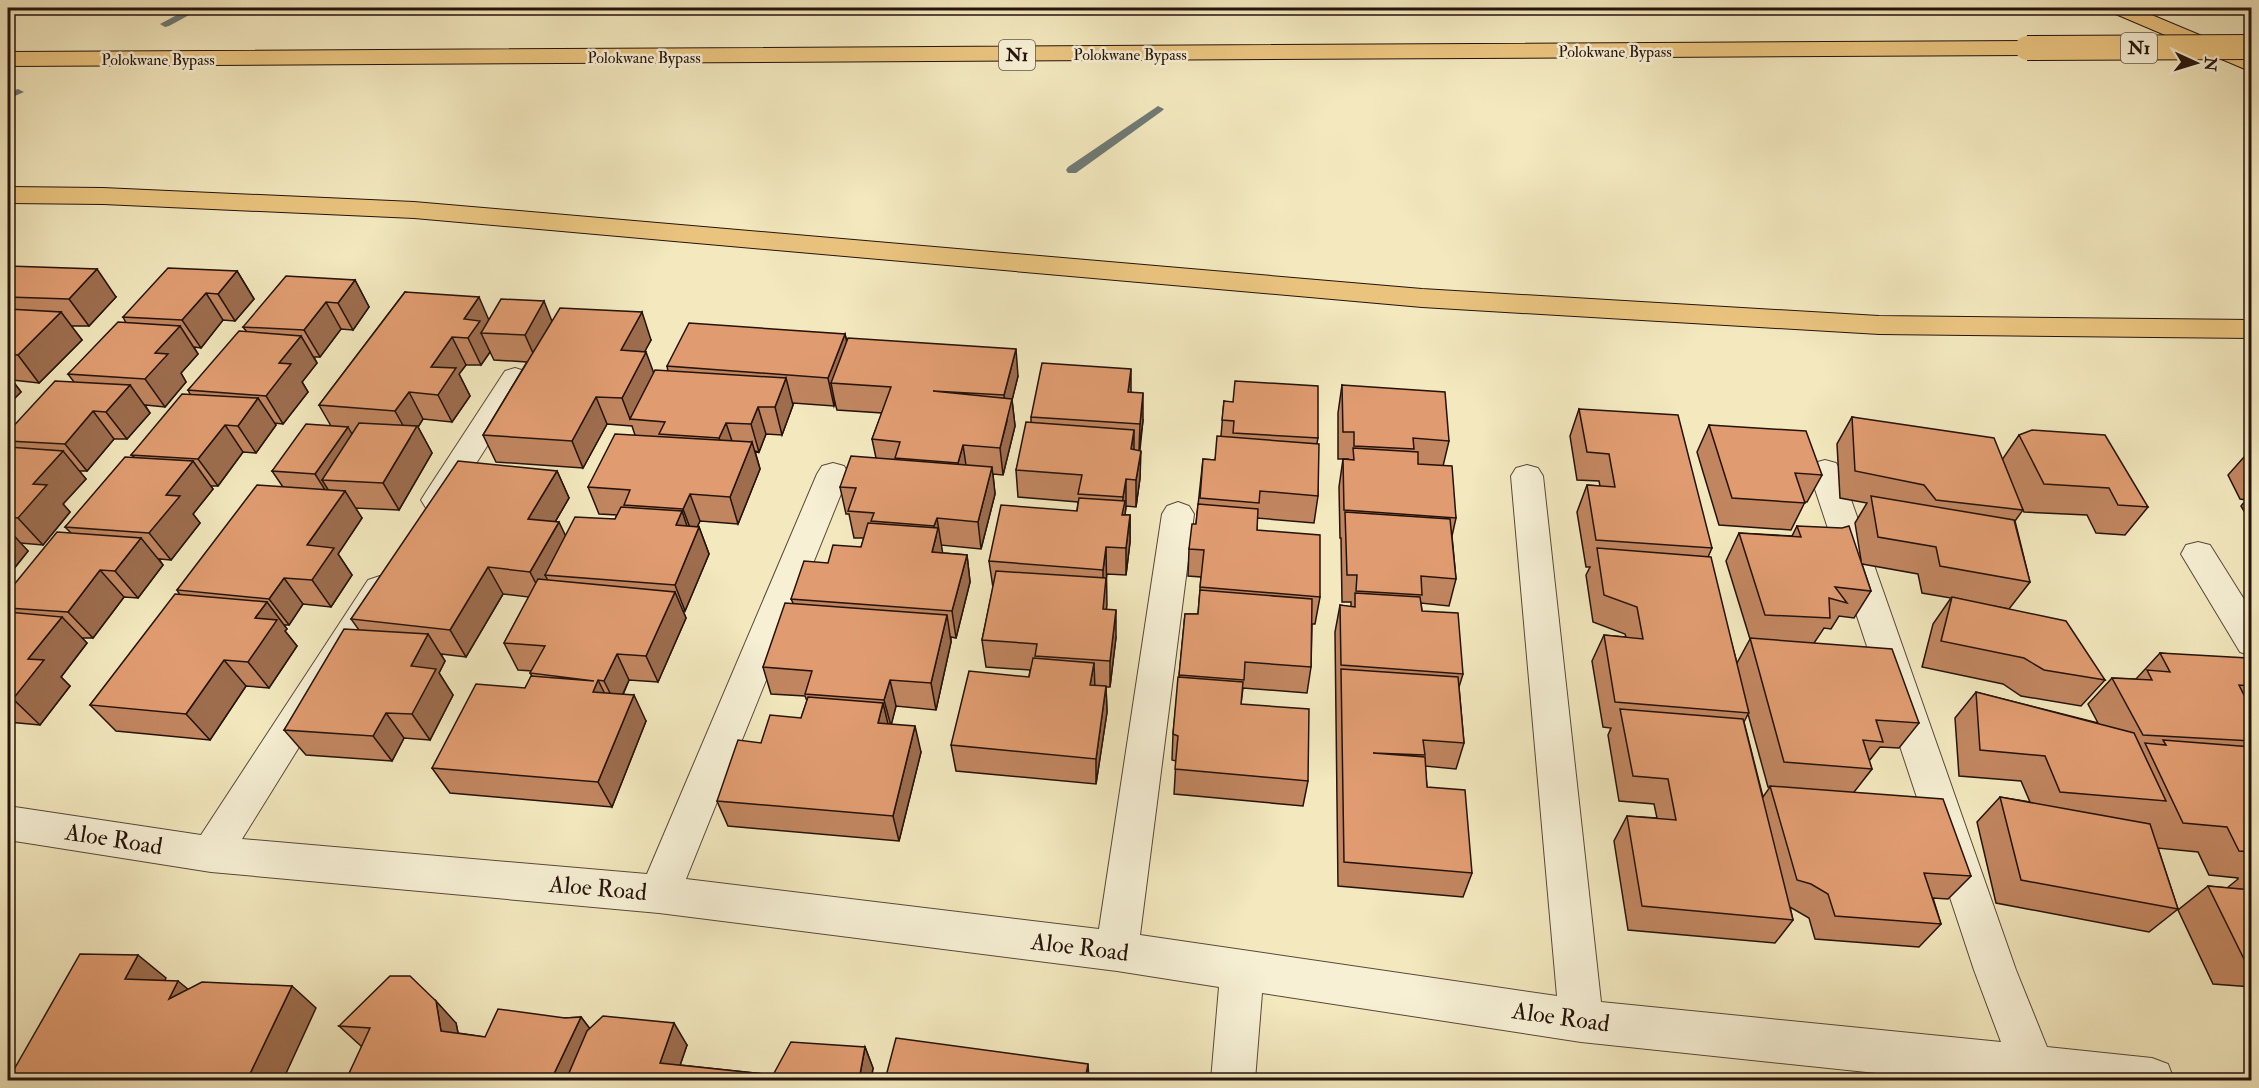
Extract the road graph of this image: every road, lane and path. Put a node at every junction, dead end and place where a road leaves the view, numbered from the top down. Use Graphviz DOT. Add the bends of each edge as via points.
graph roads {
  1 [pos="2118,8"];
  2 [pos="2252,47"];
  3 [pos="8,59"];
  4 [pos="2252,65"];
  5 [pos="8,195"];
  6 [pos="2252,329"];
  7 [pos="515,378"];
  8 [pos="1825,471"];
  9 [pos="833,474"];
  10 [pos="1527,476"];
  11 [pos="1178,514"];
  12 [pos="420,526"];
  13 [pos="2198,554"];
  14 [pos="395,566"];
  15 [pos="2252,642"];
  16 [pos="8,823"];
  17 [pos="211,854"];
  18 [pos="659,894"];
  19 [pos="1117,951"];
  20 [pos="1242,969"];
  21 [pos="1581,1021"];
  22 [pos="2033,1068"];
  23 [pos="1233,1080"];
  24 [pos="2152,1080"];
  1 -- 4 [label="main road"];
  2 -- 3 [label="main road, Polokwane Bypass / N1, bridge"];
  5 -- 6 [label="main road" via="414,210 1434,298 1879,325"];
  7 -- 12 [label="street"];
  8 -- 22 [label="street" via="1995,970"];
  9 -- 18 [label="street"];
  10 -- 21 [label="street"];
  11 -- 19 [label="street"];
  13 -- 15 [label="street"];
  14 -- 17 [label="street"];
  16 -- 17 [label="street, Aloe Road"];
  17 -- 18 [label="street, Aloe Road"];
  18 -- 19 [label="street, Aloe Road"];
  19 -- 20 [label="street, Aloe Road"];
  20 -- 21 [label="street, Aloe Road"];
  20 -- 23 [label="street"];
  21 -- 22 [label="street, Aloe Road"];
  22 -- 24 [label="street, Aloe Road"];
}
